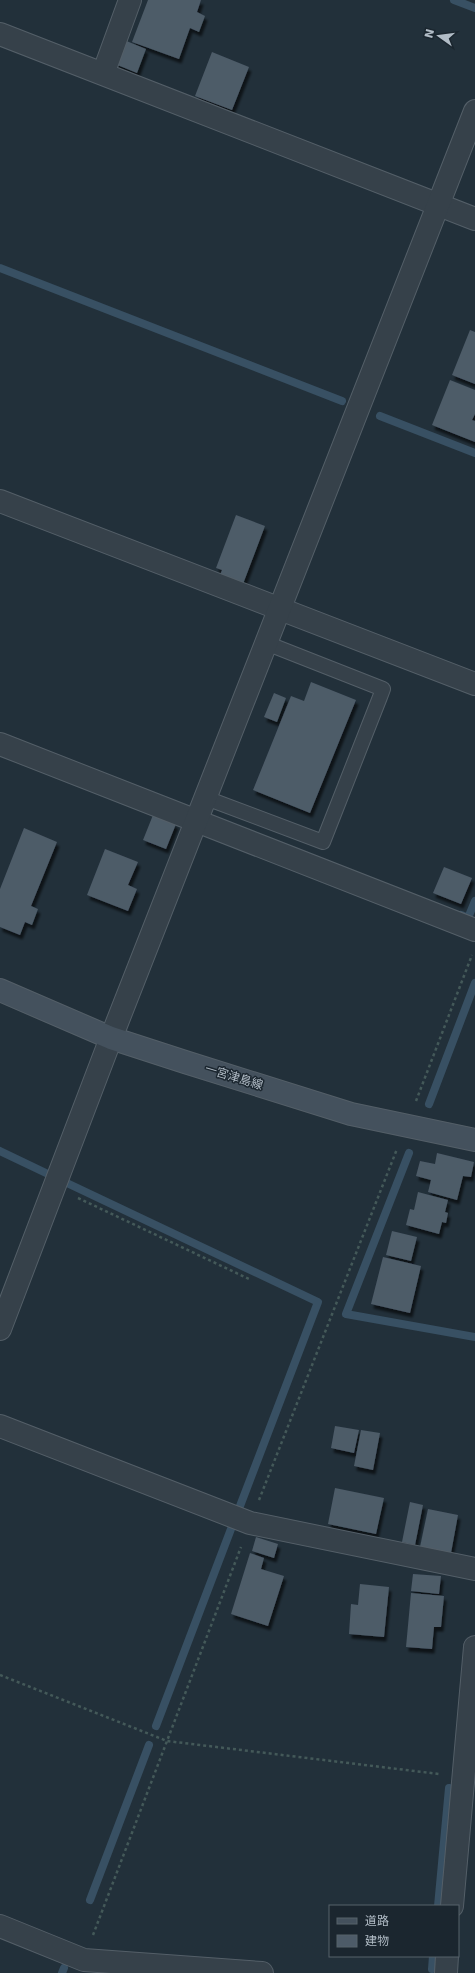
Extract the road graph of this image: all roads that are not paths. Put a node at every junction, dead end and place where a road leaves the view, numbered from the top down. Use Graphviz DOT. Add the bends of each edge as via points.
graph roads {
  1 [pos="130,0"];
  2 [pos="1,37"];
  3 [pos="103,74"];
  4 [pos="475,111"];
  5 [pos="438,205"];
  6 [pos="475,219"];
  7 [pos="0,501"];
  8 [pos="279,610"];
  9 [pos="266,643"];
  10 [pos="475,684"];
  11 [pos="0,744"];
  12 [pos="206,798"];
  13 [pos="197,821"];
  14 [pos="475,930"];
  15 [pos="0,990"];
  16 [pos="111,1038"];
  17 [pos="475,1140"];
  18 [pos="0,1329"];
  19 [pos="0,1426"];
  20 [pos="475,1569"];
  21 [pos="475,1647"];
  22 [pos="452,1905"];
  23 [pos="0,1926"];
  24 [pos="447,1957"];
  25 [pos="262,1973"];
  26 [pos="446,1973"];
  1 -- 3 [label="street"];
  2 -- 3 [label="street"];
  3 -- 5 [label="street"];
  4 -- 5 [label="street"];
  5 -- 6 [label="street"];
  5 -- 8 [label="street"];
  7 -- 8 [label="street"];
  8 -- 9 [label="street"];
  8 -- 10 [label="street"];
  9 -- 12 [label="street"];
  9 -- 12 [label="lane" via="382,689 377,704 323,842"];
  11 -- 13 [label="street"];
  12 -- 13 [label="street"];
  13 -- 14 [label="street"];
  13 -- 16 [label="street"];
  15 -- 16 [label="main road, 一宮津島線"];
  16 -- 17 [label="main road, 一宮津島線" via="351,1114"];
  16 -- 18 [label="street"];
  19 -- 20 [label="street" via="250,1523"];
  21 -- 22 [label="street"];
  23 -- 25 [label="street" via="84,1960"];
  24 -- 26 [label="street"];
}
